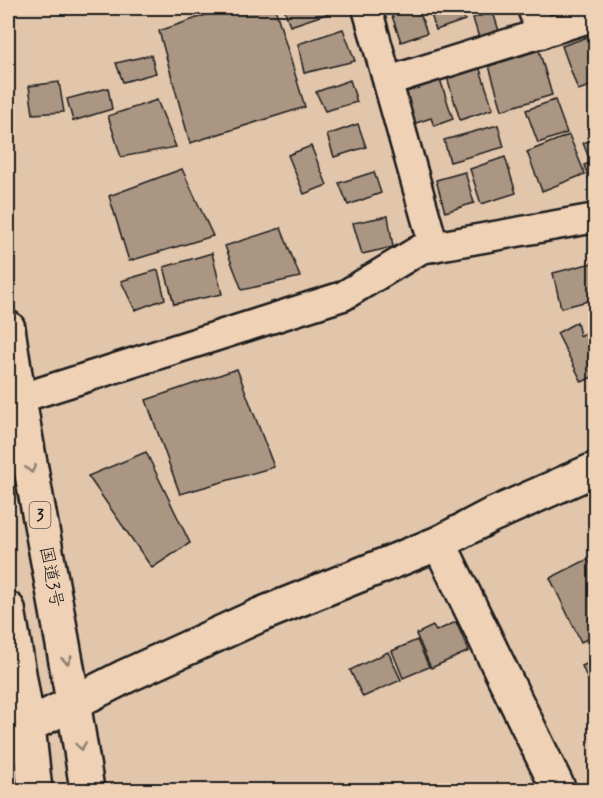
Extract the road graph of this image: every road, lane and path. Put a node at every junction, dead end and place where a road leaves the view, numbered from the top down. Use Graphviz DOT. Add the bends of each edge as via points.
graph roads {
  1 [pos="367,8"];
  2 [pos="596,16"];
  3 [pos="537,21"];
  4 [pos="388,81"];
  5 [pos="596,218"];
  6 [pos="434,247"];
  7 [pos="8,328"];
  8 [pos="13,400"];
  9 [pos="596,469"];
  10 [pos="439,543"];
  11 [pos="8,609"];
  12 [pos="75,702"];
  13 [pos="18,731"];
  14 [pos="35,790"];
  15 [pos="87,790"];
  16 [pos="559,790"];
  1 -- 4 [label="street"];
  2 -- 3 [label="street"];
  3 -- 4 [label="street"];
  4 -- 6 [label="street"];
  5 -- 6 [label="street"];
  6 -- 8 [label="street" via="422,249 343,296"];
  7 -- 8 [label="main road, 国道3号 / 3"];
  8 -- 12 [label="main road, 国道3号 / 3, one-way"];
  9 -- 10 [label="main road"];
  10 -- 12 [label="main road" via="260,615"];
  10 -- 16 [label="main road"];
  11 -- 13 [label="main road"];
  12 -- 13 [label="main road"];
  12 -- 15 [label="main road, 国道3号 / 3, one-way"];
  13 -- 14 [label="main road"];
}
